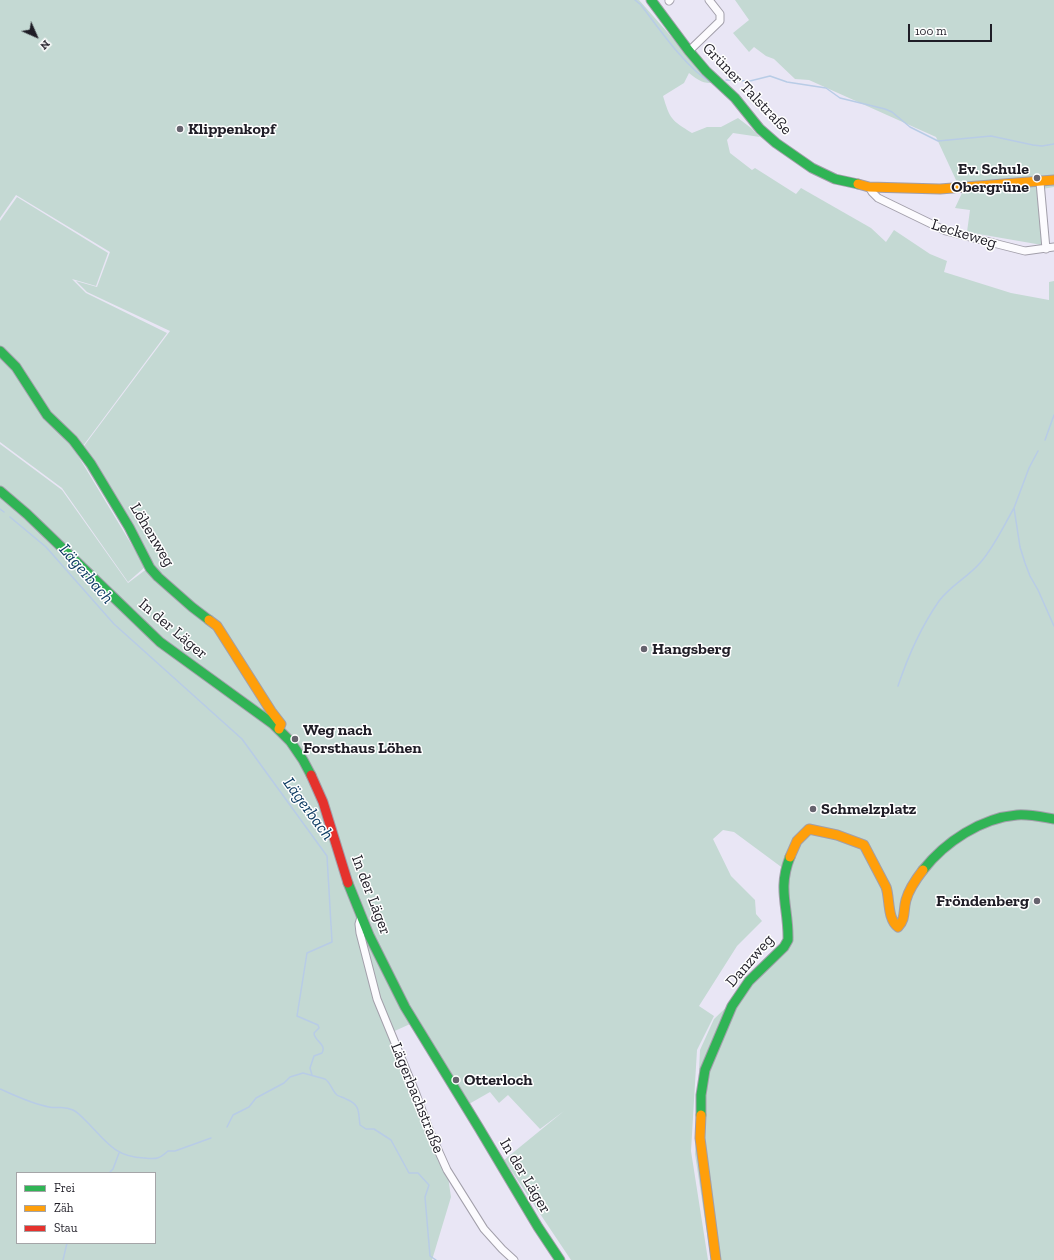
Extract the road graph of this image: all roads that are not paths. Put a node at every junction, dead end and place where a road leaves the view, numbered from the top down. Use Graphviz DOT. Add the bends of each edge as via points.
graph roads {
  1 [pos="651,0"];
  2 [pos="709,0"];
  3 [pos="689,51"];
  4 [pos="1054,180"];
  5 [pos="1040,182"];
  6 [pos="870,186"];
  7 [pos="1054,247"];
  8 [pos="1046,249"];
  9 [pos="0,351"];
  10 [pos="0,491"];
  11 [pos="279,729"];
  12 [pos="1054,819"];
  13 [pos="361,917"];
  14 [pos="514,1260"];
  15 [pos="560,1260"];
  16 [pos="716,1260"];
  1 -- 3 [label="main road, Grüner Talstraße"];
  2 -- 3 [label="street" via="720,14 720,21"];
  3 -- 6 [label="main road, Grüner Talstraße" via="735,98 760,129 776,143 825,175"];
  4 -- 5 [label="main road, Grüner Talstraße"];
  5 -- 6 [label="main road, Grüner Talstraße" via="940,189"];
  5 -- 8 [label="street"];
  6 -- 8 [label="street, Leckeweg" via="878,198 946,231 1025,251"];
  7 -- 8 [label="street, Leckeweg"];
  9 -- 11 [label="main road, Löhenweg" via="16,367 47,415 73,440 91,464 150,568 158,578 217,626 281,724"];
  10 -- 11 [label="main road, In der Läger" via="160,642"];
  11 -- 13 [label="main road, In der Läger" via="300,754 324,800"];
  12 -- 16 [label="main road, Danzweg" via="1009,816 956,838 928,864 914,882 906,900 903,922 898,927 892,922 886,886 867,856 864,845 809,829 803,834 793,848 782,886 788,940 784,947 748,981 732,1006 705,1070 700,1138"];
  13 -- 14 [label="street, Lägerbachstraße" via="360,933 377,1000 430,1132 448,1170 484,1229"];
  13 -- 15 [label="main road, In der Läger" via="413,1021"];
}
